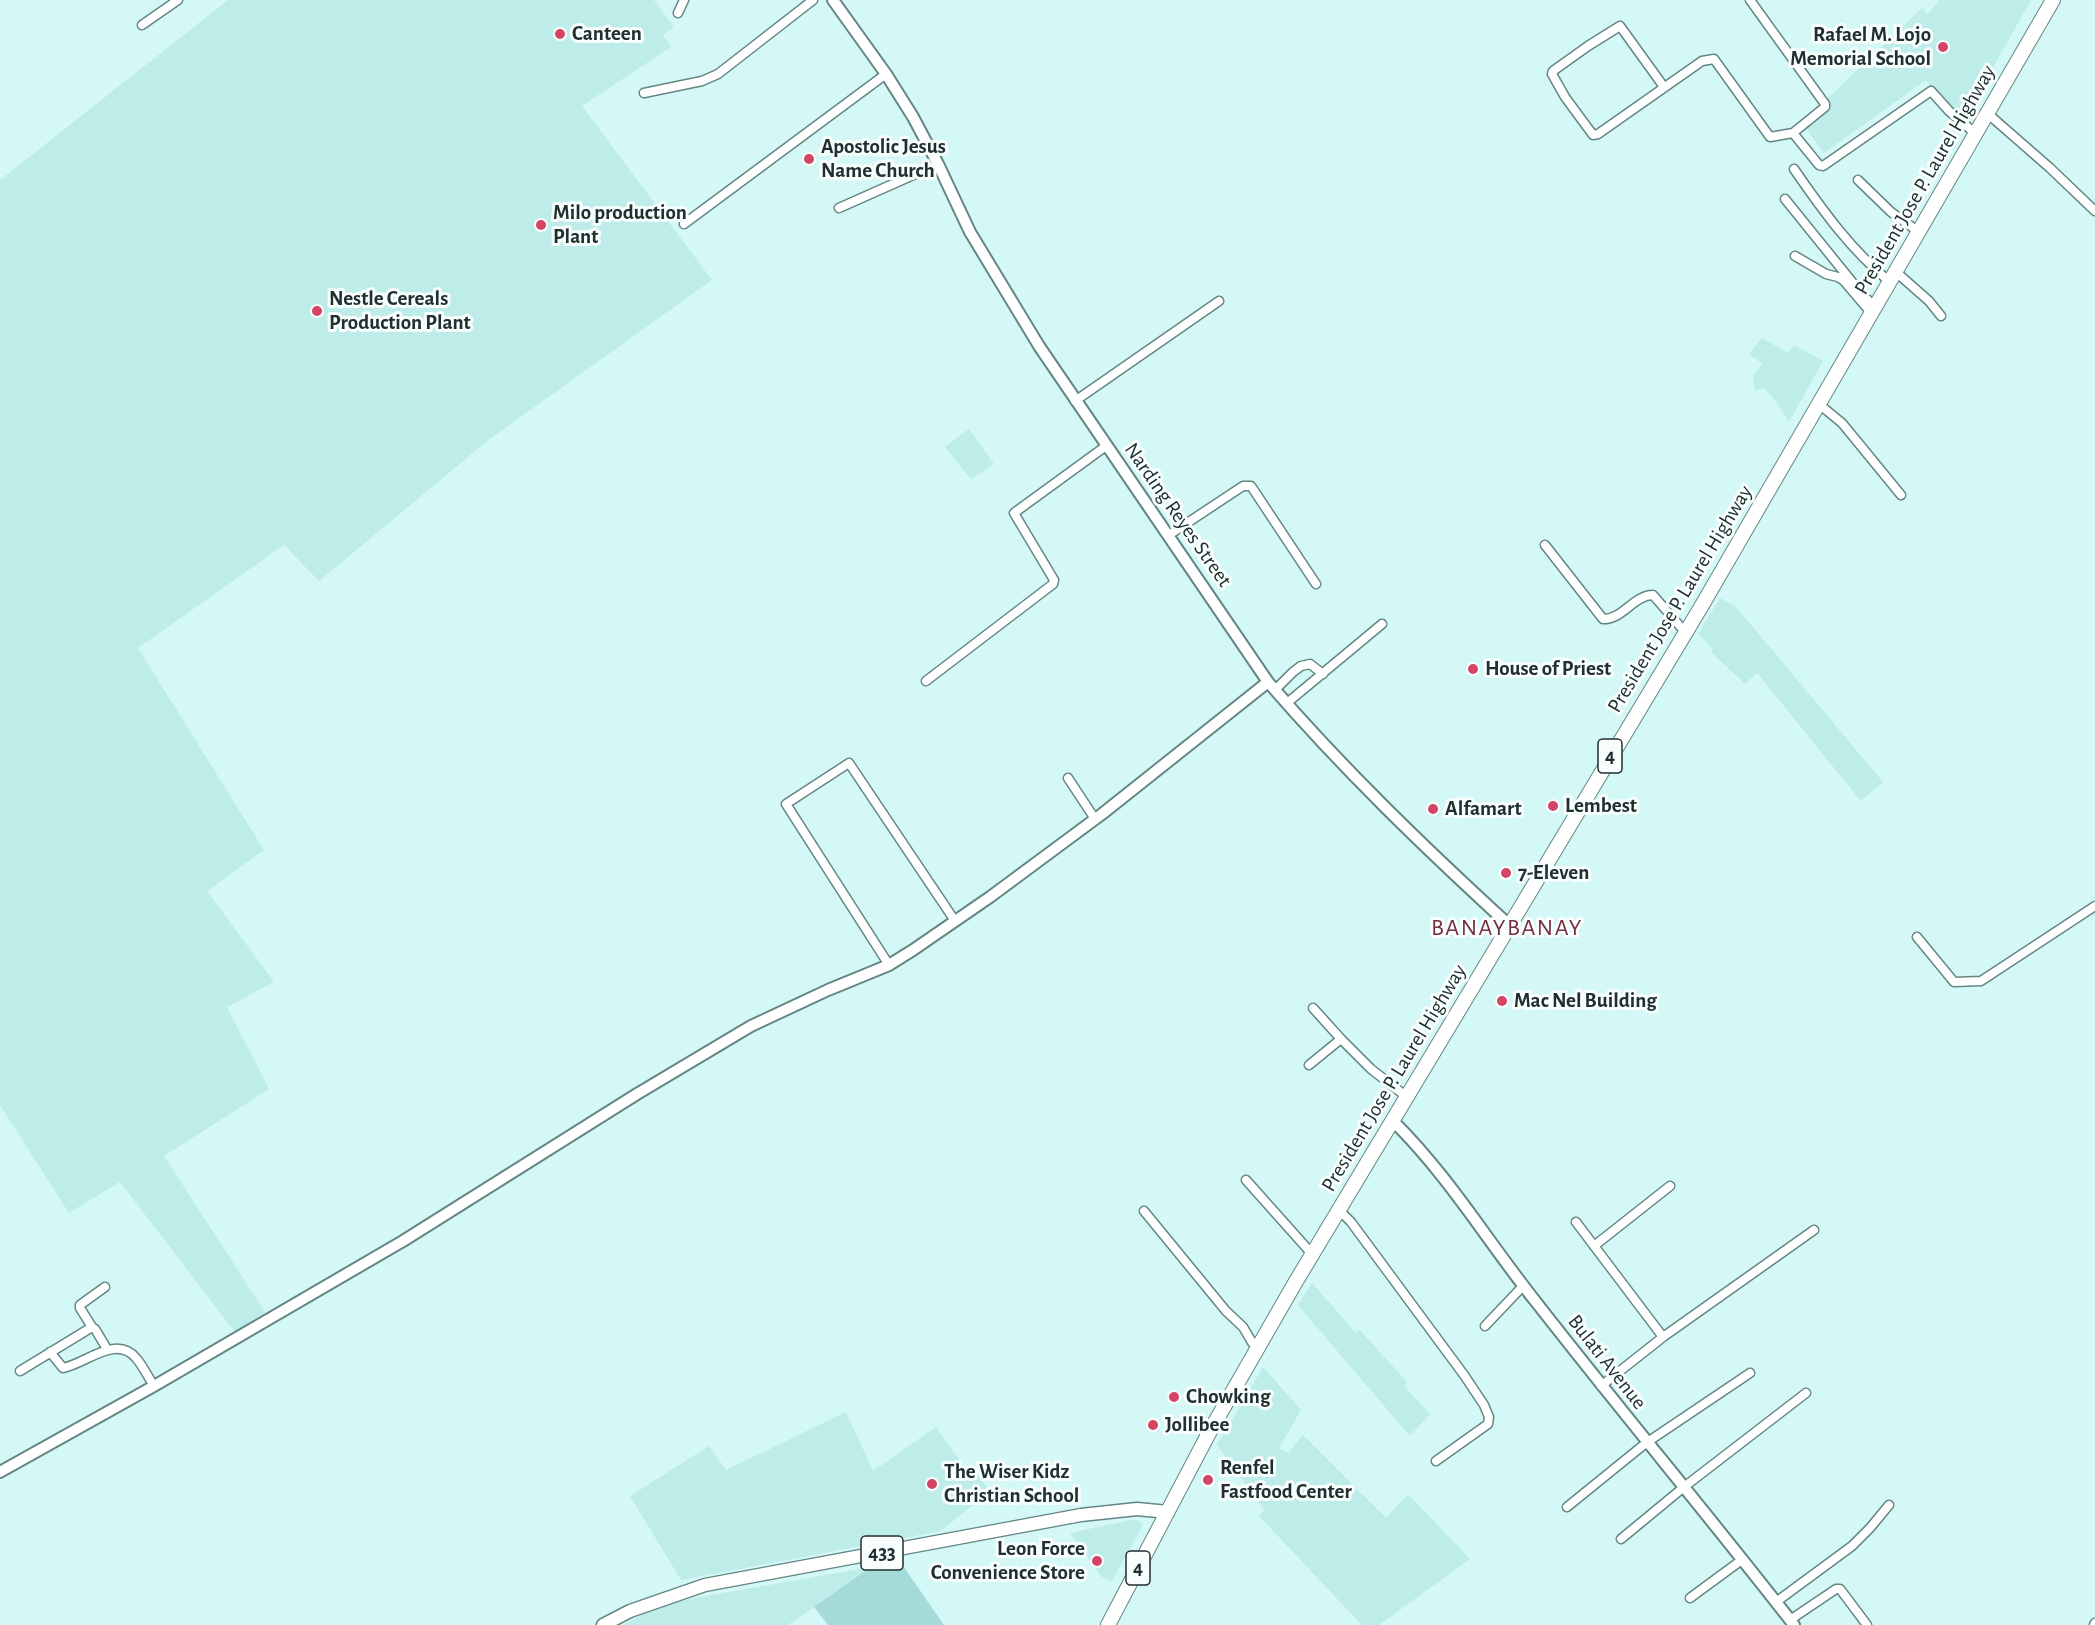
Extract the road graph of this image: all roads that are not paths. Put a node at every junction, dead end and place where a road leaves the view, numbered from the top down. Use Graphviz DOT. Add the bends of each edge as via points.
graph roads {
  1 [pos="178,0"];
  2 [pos="684,0"];
  3 [pos="813,0"];
  4 [pos="833,0"];
  5 [pos="1750,0"];
  6 [pos="2053,0"];
  7 [pos="167,3"];
  8 [pos="678,13"];
  9 [pos="142,25"];
  10 [pos="886,74"];
  11 [pos="1664,87"];
  12 [pos="644,93"];
  13 [pos="1988,113"];
  14 [pos="1793,134"];
  15 [pos="1976,134"];
  16 [pos="938,164"];
  17 [pos="1794,169"];
  18 [pos="1858,180"];
  19 [pos="1785,200"];
  20 [pos="839,208"];
  21 [pos="2095,211"];
  22 [pos="684,224"];
  23 [pos="1919,232"];
  24 [pos="1794,256"];
  25 [pos="1893,277"];
  26 [pos="1219,301"];
  27 [pos="1874,311"];
  28 [pos="1941,316"];
  29 [pos="1075,401"];
  30 [pos="1820,405"];
  31 [pos="1106,446"];
  32 [pos="1901,495"];
  33 [pos="1169,535"];
  34 [pos="1545,545"];
  35 [pos="1316,584"];
  36 [pos="1382,624"];
  37 [pos="1685,632"];
  38 [pos="1323,674"];
  39 [pos="926,681"];
  40 [pos="1272,686"];
  41 [pos="1287,704"];
  42 [pos="1068,778"];
  43 [pos="1095,819"];
  44 [pos="2095,906"];
  45 [pos="956,921"];
  46 [pos="1509,925"];
  47 [pos="1917,938"];
  48 [pos="889,964"];
  49 [pos="1313,1008"];
  50 [pos="1341,1039"];
  51 [pos="1309,1065"];
  52 [pos="1407,1097"];
  53 [pos="1392,1121"];
  54 [pos="1246,1180"];
  55 [pos="1670,1186"];
  56 [pos="1339,1210"];
  57 [pos="1144,1211"];
  58 [pos="1576,1222"];
  59 [pos="1814,1230"];
  60 [pos="1594,1246"];
  61 [pos="1312,1254"];
  62 [pos="1523,1286"];
  63 [pos="105,1287"];
  64 [pos="1485,1326"];
  65 [pos="92,1327"];
  66 [pos="1663,1337"];
  67 [pos="1256,1349"];
  68 [pos="107,1350"];
  69 [pos="50,1352"];
  70 [pos="20,1371"];
  71 [pos="1750,1373"];
  72 [pos="154,1386"];
  73 [pos="1601,1386"];
  74 [pos="1806,1394"];
  75 [pos="1646,1443"];
  76 [pos="1436,1461"];
  77 [pos="0,1472"];
  78 [pos="1684,1487"];
  79 [pos="1889,1504"];
  80 [pos="1567,1507"];
  81 [pos="1168,1512"];
  82 [pos="1621,1539"];
  83 [pos="1743,1559"];
  84 [pos="1690,1598"];
  85 [pos="1776,1602"];
  86 [pos="1792,1622"];
  87 [pos="603,1625"];
  88 [pos="1108,1625"];
  89 [pos="1867,1625"];
  1 -- 7 [label="street"];
  2 -- 8 [label="street"];
  3 -- 12 [label="street" via="718,74"];
  4 -- 10 [label="street, Narding Reyes Street"];
  5 -- 14 [label="street" via="1825,104"];
  6 -- 13 [label="highway, President Jose P. Laurel Highway / 4"];
  7 -- 9 [label="street"];
  10 -- 16 [label="street, Narding Reyes Street"];
  10 -- 22 [label="street"];
  11 -- 11 [label="street" via="1593,135 1552,74 1620,26"];
  11 -- 14 [label="street" via="1702,61 1714,59 1770,137"];
  13 -- 15 [label="highway, President Jose P. Laurel Highway / 4"];
  13 -- 21 [label="street"];
  14 -- 15 [label="street" via="1816,164 1823,166 1931,91"];
  15 -- 23 [label="highway, President Jose P. Laurel Highway / 4"];
  16 -- 20 [label="street"];
  16 -- 29 [label="street, Narding Reyes Street" via="976,241"];
  17 -- 25 [label="street" via="1860,256"];
  18 -- 23 [label="street"];
  19 -- 27 [label="street"];
  23 -- 25 [label="highway, President Jose P. Laurel Highway / 4"];
  24 -- 27 [label="street" via="1844,281"];
  25 -- 27 [label="highway, President Jose P. Laurel Highway / 4"];
  25 -- 28 [label="street" via="1929,301"];
  26 -- 29 [label="street"];
  27 -- 30 [label="highway, President Jose P. Laurel Highway / 4"];
  29 -- 31 [label="street, Narding Reyes Street"];
  30 -- 32 [label="street" via="1842,423"];
  30 -- 37 [label="highway, President Jose P. Laurel Highway / 4"];
  31 -- 33 [label="street, Narding Reyes Street"];
  31 -- 39 [label="street" via="1014,513 1053,584"];
  33 -- 35 [label="street" via="1243,486 1251,486"];
  33 -- 40 [label="street, Narding Reyes Street"];
  34 -- 37 [label="street" via="1603,619 1653,595"];
  36 -- 38 [label="street"];
  37 -- 46 [label="highway, President Jose P. Laurel Highway / 4"];
  38 -- 40 [label="street" via="1310,664 1301,666"];
  38 -- 41 [label="street"];
  40 -- 41 [label="street, Narding Reyes Street"];
  40 -- 43 [label="street"];
  41 -- 46 [label="street, Narding Reyes Street" via="1413,836"];
  42 -- 43 [label="street"];
  43 -- 45 [label="street"];
  44 -- 47 [label="street" via="1981,981 1954,982"];
  45 -- 48 [label="street"];
  45 -- 48 [label="street" via="849,763 786,804"];
  46 -- 52 [label="highway, President Jose P. Laurel Highway / 4"];
  48 -- 72 [label="street" via="752,1026 403,1241"];
  49 -- 50 [label="street"];
  50 -- 51 [label="street"];
  50 -- 52 [label="street"];
  52 -- 53 [label="highway, President Jose P. Laurel Highway / 4"];
  53 -- 56 [label="highway, President Jose P. Laurel Highway / 4"];
  53 -- 62 [label="street, Bulati Avenue" via="1433,1166"];
  54 -- 61 [label="street"];
  55 -- 60 [label="street"];
  56 -- 61 [label="highway, President Jose P. Laurel Highway / 4"];
  56 -- 76 [label="street" via="1441,1343 1489,1417 1488,1424"];
  57 -- 67 [label="street" via="1243,1328"];
  58 -- 60 [label="street"];
  59 -- 66 [label="street"];
  60 -- 66 [label="street"];
  61 -- 67 [label="highway, President Jose P. Laurel Highway / 4"];
  62 -- 64 [label="street"];
  62 -- 73 [label="street, Bulati Avenue"];
  63 -- 65 [label="street" via="80,1305"];
  65 -- 68 [label="street"];
  65 -- 69 [label="street"];
  66 -- 73 [label="street"];
  67 -- 81 [label="highway, President Jose P. Laurel Highway / 4"];
  68 -- 69 [label="street" via="63,1368"];
  68 -- 72 [label="street" via="125,1350 136,1357"];
  69 -- 70 [label="street"];
  71 -- 75 [label="street"];
  72 -- 77 [label="street"];
  73 -- 75 [label="street, Bulati Avenue"];
  74 -- 78 [label="street"];
  75 -- 78 [label="street, Bulati Avenue"];
  75 -- 80 [label="street"];
  78 -- 82 [label="street"];
  78 -- 83 [label="street, Bulati Avenue"];
  79 -- 85 [label="street" via="1852,1546"];
  81 -- 87 [label="main road, 433" via="1137,1509 1081,1515 741,1577 685,1591"];
  81 -- 88 [label="highway, President Jose P. Laurel Highway / 4"];
  83 -- 84 [label="street"];
  83 -- 85 [label="street, Bulati Avenue"];
  85 -- 86 [label="street, Bulati Avenue"];
  86 -- 89 [label="street" via="1840,1589"];
}
